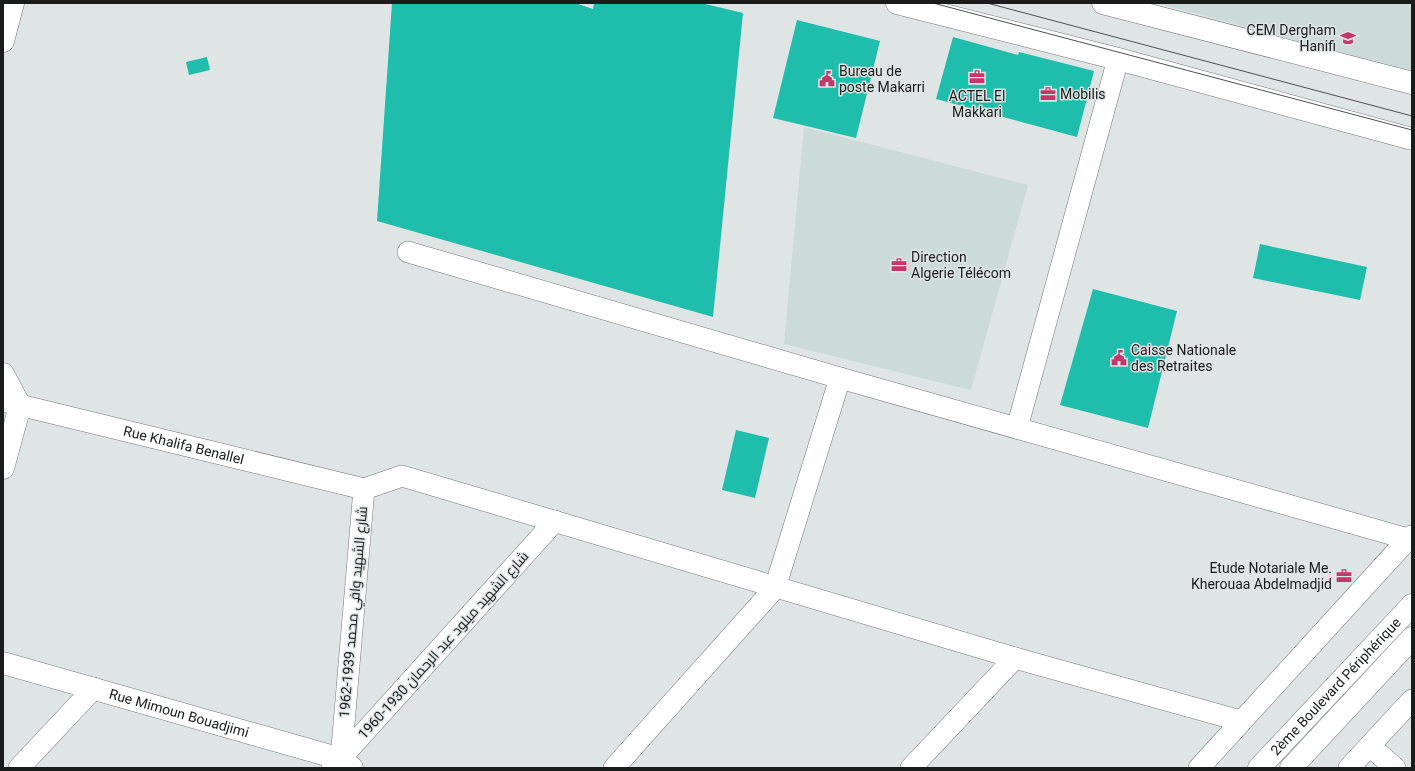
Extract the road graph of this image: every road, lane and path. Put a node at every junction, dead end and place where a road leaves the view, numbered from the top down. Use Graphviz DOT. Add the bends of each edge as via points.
graph roads {
  1 [pos="13,3"];
  2 [pos="897,3"];
  3 [pos="1106,3"];
  4 [pos="3,41"];
  5 [pos="1118,59"];
  6 [pos="1412,83"];
  7 [pos="1412,139"];
  8 [pos="408,252"];
  9 [pos="3,374"];
  10 [pos="840,378"];
  11 [pos="12,403"];
  12 [pos="1017,428"];
  13 [pos="3,468"];
  14 [pos="364,489"];
  15 [pos="554,521"];
  16 [pos="1410,538"];
  17 [pos="775,588"];
  18 [pos="1412,605"];
  19 [pos="1412,638"];
  20 [pos="1015,658"];
  21 [pos="3,663"];
  22 [pos="94,688"];
  23 [pos="1412,700"];
  24 [pos="1241,721"];
  25 [pos="1370,746"];
  26 [pos="342,765"];
  27 [pos="20,768"];
  28 [pos="614,768"];
  29 [pos="911,768"];
  30 [pos="1199,768"];
  31 [pos="1259,768"];
  32 [pos="1291,768"];
  33 [pos="1349,768"];
  34 [pos="1395,768"];
  1 -- 4 [label="main road"];
  2 -- 5 [label="main road"];
  3 -- 6 [label="main road"];
  5 -- 7 [label="main road"];
  5 -- 12 [label="street"];
  8 -- 10 [label="street"];
  9 -- 11 [label="main road"];
  10 -- 12 [label="street"];
  10 -- 17 [label="street"];
  11 -- 13 [label="main road"];
  11 -- 14 [label="street, Rue Khalifa Benallel"];
  12 -- 16 [label="street"];
  14 -- 15 [label="street" via="402,476"];
  14 -- 26 [label="street, شارع الشهيد وافي محمد 1939-1962"];
  15 -- 17 [label="street"];
  15 -- 26 [label="street, شارع الشهيد ميلود عبد الرحمان 1930-1960"];
  16 -- 24 [label="street"];
  17 -- 20 [label="street"];
  17 -- 28 [label="street"];
  18 -- 31 [label="main road, 2ème Boulevard Périphérique"];
  19 -- 32 [label="main road, 2ème Boulevard Périphérique"];
  20 -- 24 [label="street"];
  20 -- 29 [label="street"];
  21 -- 22 [label="main road, Rue Mimoun Bouadjimi"];
  22 -- 26 [label="main road, Rue Mimoun Bouadjimi"];
  22 -- 27 [label="street"];
  23 -- 25 [label="street"];
  24 -- 30 [label="street"];
  25 -- 33 [label="street"];
  25 -- 34 [label="street"];
}
